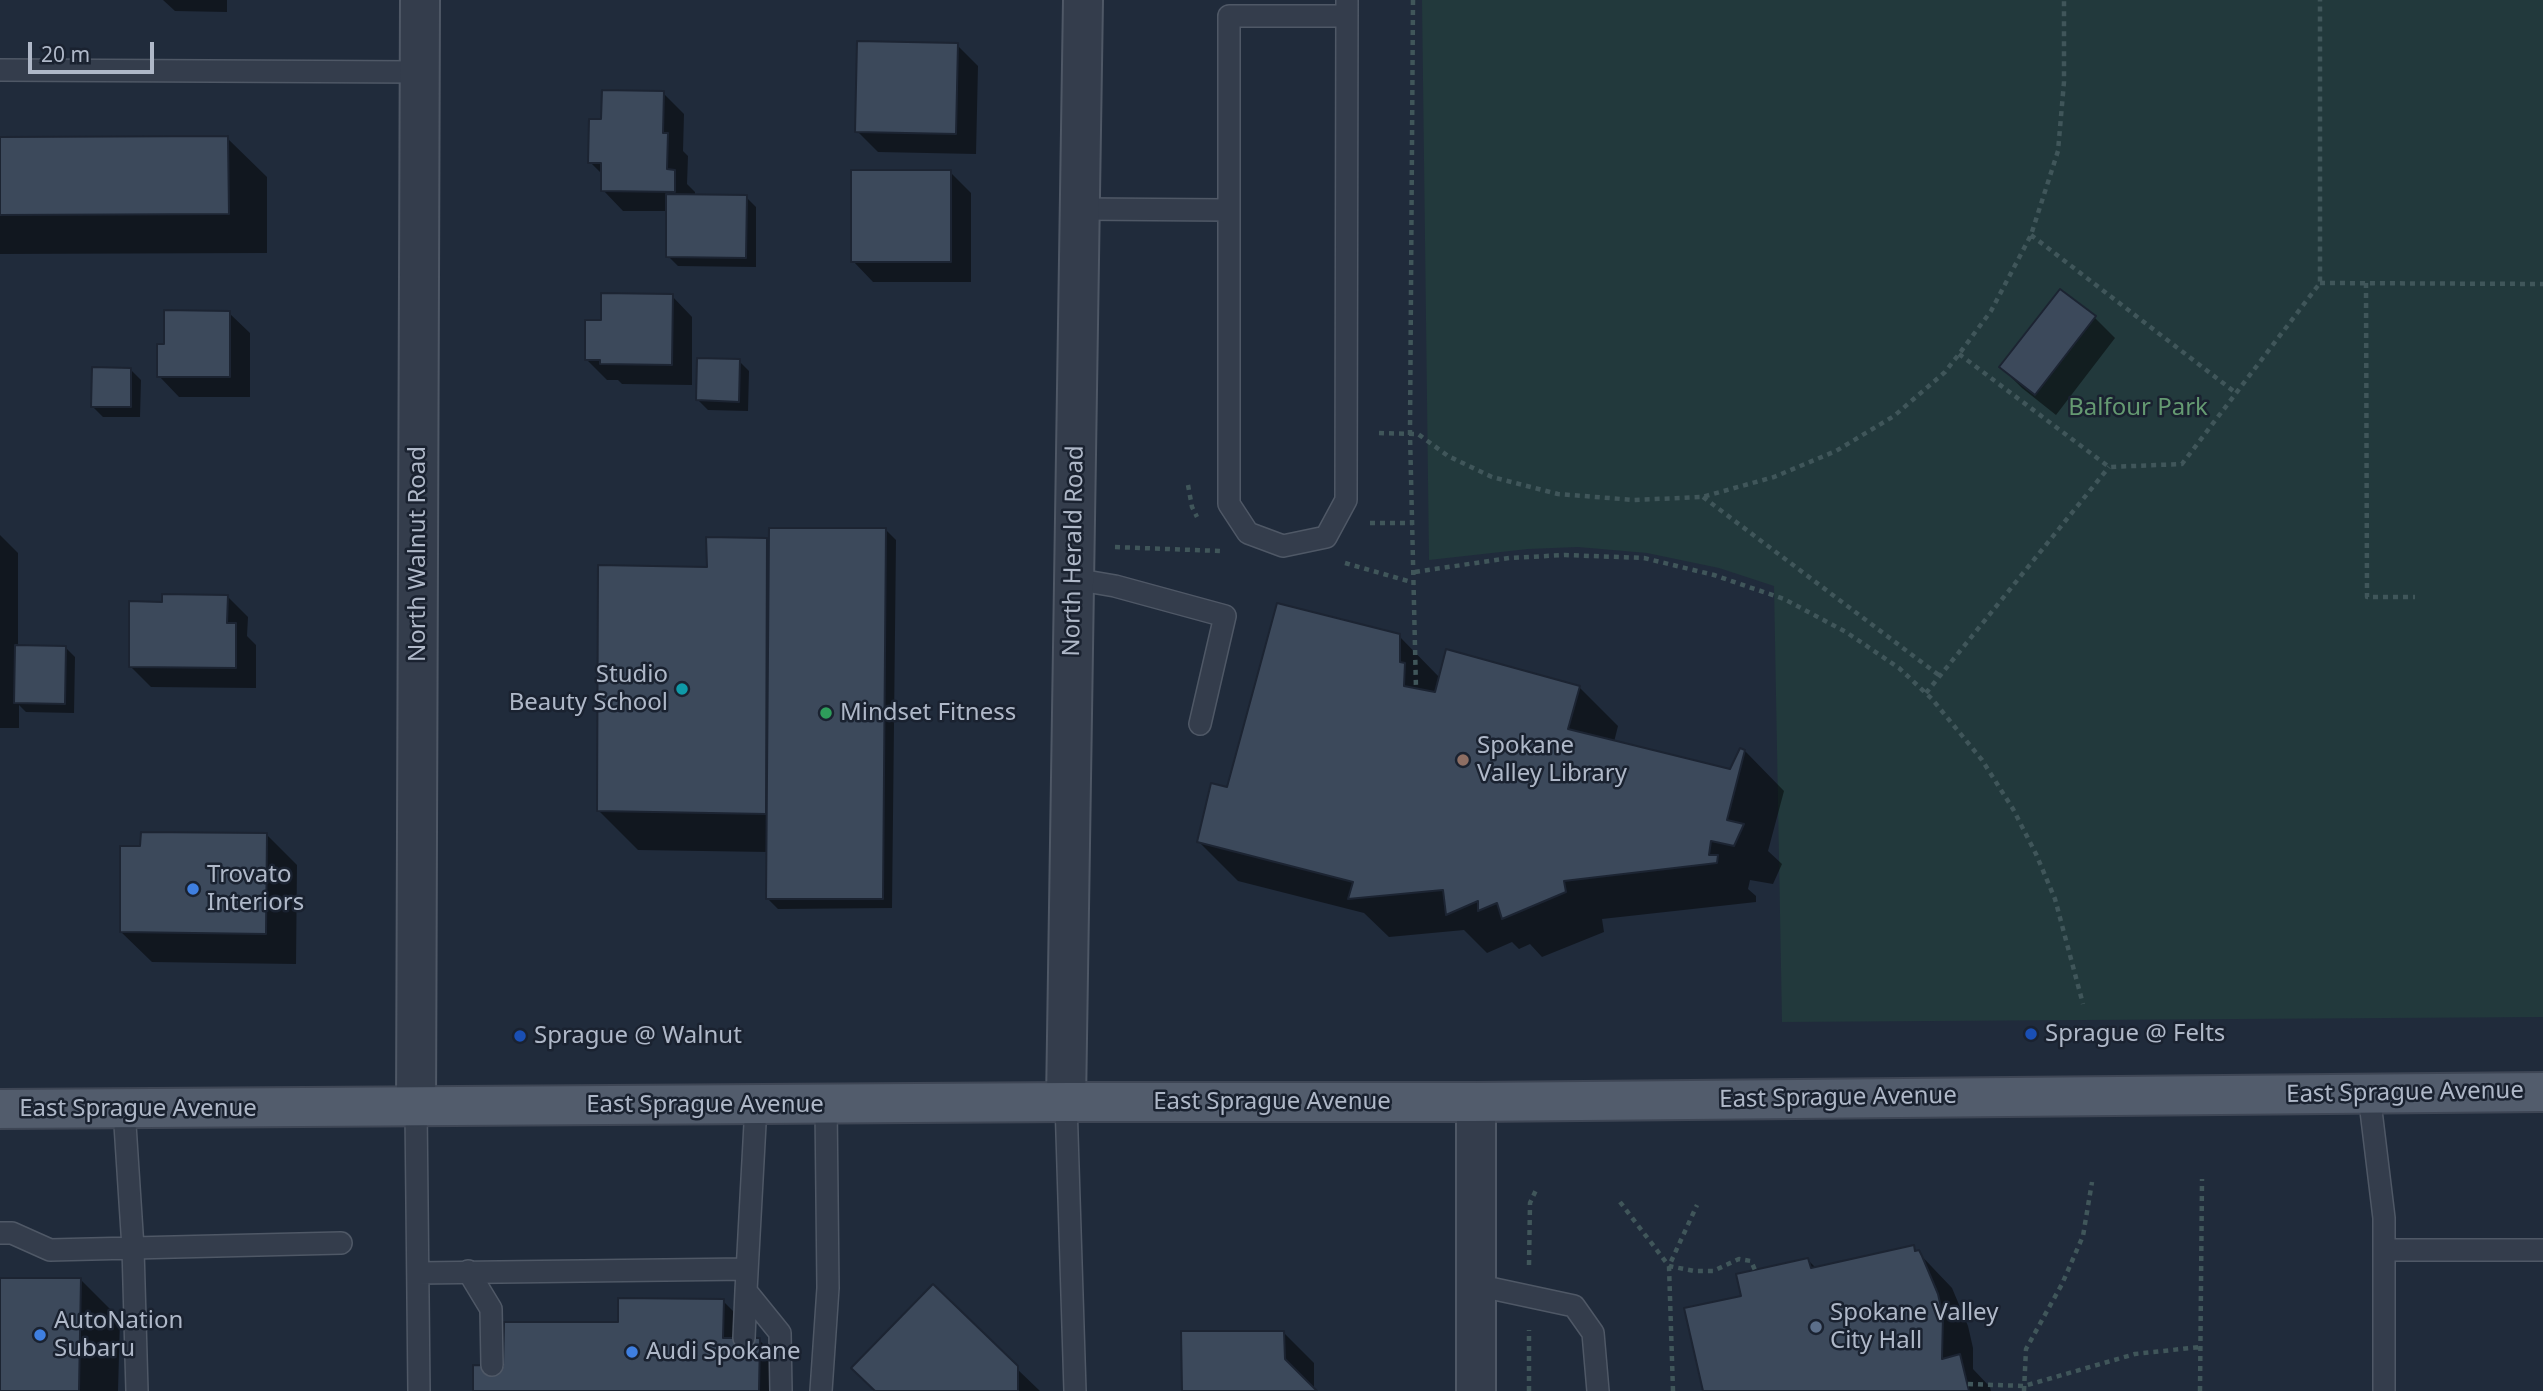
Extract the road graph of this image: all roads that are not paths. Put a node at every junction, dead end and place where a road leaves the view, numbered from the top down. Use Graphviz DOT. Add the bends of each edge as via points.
graph roads {
  1 [pos="420,0"];
  2 [pos="1083,0"];
  3 [pos="1347,8"];
  4 [pos="0,70"];
  5 [pos="420,72"];
  6 [pos="1080,209"];
  7 [pos="1229,209"];
  8 [pos="1074,579"];
  9 [pos="1199,724"];
  10 [pos="2543,1092"];
  11 [pos="2369,1094"];
  12 [pos="1066,1102"];
  13 [pos="1476,1102"];
  14 [pos="827,1104"];
  15 [pos="756,1105"];
  16 [pos="416,1108"];
  17 [pos="0,1109"];
  18 [pos="124,1109"];
  19 [pos="6,1233"];
  20 [pos="341,1242"];
  21 [pos="133,1248"];
  22 [pos="2384,1250"];
  23 [pos="2543,1250"];
  24 [pos="747,1269"];
  25 [pos="468,1271"];
  26 [pos="418,1273"];
  27 [pos="1476,1285"];
  28 [pos="746,1292"];
  29 [pos="744,1338"];
  30 [pos="492,1365"];
  31 [pos="136,1391"];
  32 [pos="419,1391"];
  33 [pos="781,1391"];
  34 [pos="821,1391"];
  35 [pos="1075,1391"];
  36 [pos="1476,1391"];
  37 [pos="1598,1391"];
  38 [pos="2384,1391"];
  1 -- 5 [label="street, North Walnut Road"];
  2 -- 6 [label="street, North Herald Road"];
  3 -- 7 [label="lane" via="1229,16"];
  3 -- 7 [label="lane" via="1346,500 1326,537 1283,546 1248,533 1229,505"];
  4 -- 5 [label="lane"];
  5 -- 16 [label="street, North Walnut Road"];
  6 -- 7 [label="lane"];
  6 -- 8 [label="street, North Herald Road"];
  8 -- 9 [label="lane" via="1226,616"];
  8 -- 12 [label="street, North Herald Road"];
  10 -- 11 [label="main road, East Sprague Avenue"];
  11 -- 13 [label="main road, East Sprague Avenue"];
  11 -- 22 [label="lane"];
  12 -- 13 [label="main road, East Sprague Avenue"];
  12 -- 14 [label="main road, East Sprague Avenue"];
  12 -- 35 [label="lane"];
  13 -- 27 [label="street"];
  14 -- 15 [label="main road, East Sprague Avenue"];
  14 -- 34 [label="lane" via="828,1288"];
  15 -- 16 [label="main road, East Sprague Avenue"];
  15 -- 24 [label="lane"];
  16 -- 18 [label="main road, East Sprague Avenue"];
  16 -- 26 [label="lane"];
  17 -- 18 [label="main road, East Sprague Avenue"];
  18 -- 21 [label="lane"];
  19 -- 21 [label="lane" via="50,1250"];
  20 -- 21 [label="lane"];
  21 -- 31 [label="lane"];
  22 -- 23 [label="lane"];
  22 -- 38 [label="lane"];
  24 -- 25 [label="lane"];
  24 -- 28 [label="lane"];
  25 -- 26 [label="lane"];
  25 -- 30 [label="lane" via="491,1309"];
  26 -- 32 [label="lane"];
  27 -- 36 [label="street"];
  27 -- 37 [label="lane" via="1574,1306 1593,1333"];
  28 -- 29 [label="lane"];
  28 -- 33 [label="lane" via="780,1333"];
}
